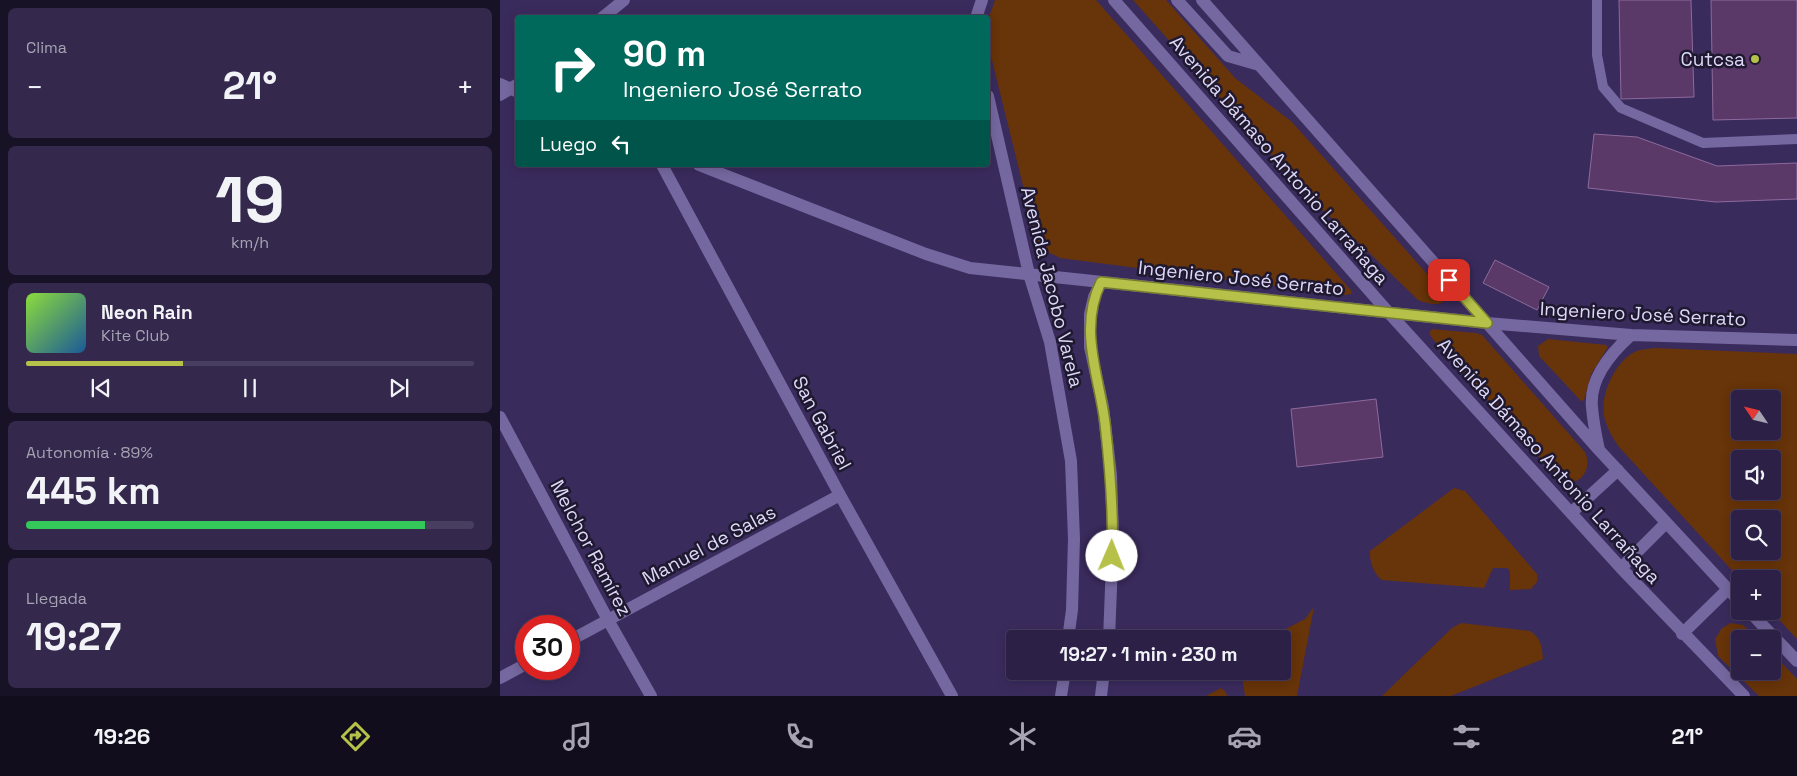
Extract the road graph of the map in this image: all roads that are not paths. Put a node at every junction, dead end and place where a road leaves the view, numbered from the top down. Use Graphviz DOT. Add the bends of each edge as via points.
graph roads {
  1 [pos="624,0"];
  2 [pos="982,0"];
  3 [pos="1114,0"];
  4 [pos="1177,0"];
  5 [pos="1202,0"];
  6 [pos="1597,0"];
  7 [pos="606,15"];
  8 [pos="977,15"];
  9 [pos="1259,65"];
  10 [pos="990,105"];
  11 [pos="1797,140"];
  12 [pos="663,167"];
  13 [pos="704,167"];
  14 [pos="1029,274"];
  15 [pos="1101,282"];
  16 [pos="1389,314"];
  17 [pos="1487,323"];
  18 [pos="1631,335"];
  19 [pos="1797,340"];
  20 [pos="500,417"];
  21 [pos="1599,450"];
  22 [pos="1618,470"];
  23 [pos="840,495"];
  24 [pos="1571,513"];
  25 [pos="1666,523"];
  26 [pos="1620,568"];
  27 [pos="1728,589"];
  28 [pos="1731,592"];
  29 [pos="608,620"];
  30 [pos="1758,620"];
  31 [pos="1069,630"];
  32 [pos="1109,630"];
  33 [pos="1682,634"];
  34 [pos="580,635"];
  35 [pos="1797,661"];
  36 [pos="515,670"];
  37 [pos="500,678"];
  38 [pos="1064,680"];
  39 [pos="1103,680"];
  40 [pos="651,696"];
  41 [pos="952,696"];
  42 [pos="1061,696"];
  43 [pos="1101,696"];
  44 [pos="1744,696"];
  1 -- 7 [label="street"];
  2 -- 8 [label="street"];
  3 -- 16 [label="street, Avenida Dámaso Antonio Larrañaga"];
  4 -- 9 [label="street" via="1228,56"];
  5 -- 9 [label="street"];
  6 -- 11 [label="lane" via="1597,55 1603,88 1621,108 1703,143"];
  9 -- 17 [label="street"];
  10 -- 14 [label="street, Avenida Jacobo Varela"];
  12 -- 23 [label="street, San Gabriel"];
  13 -- 14 [label="street, Ingeniero José Serrato" via="926,254 970,268"];
  14 -- 15 [label="street, Ingeniero José Serrato"];
  14 -- 31 [label="street, Avenida Jacobo Varela" via="1050,342 1071,461 1074,539"];
  15 -- 16 [label="street, Ingeniero José Serrato"];
  15 -- 32 [label="street, Avenida Jacobo Varela" via="1090,314 1090,347 1111,474 1113,537"];
  16 -- 17 [label="street, Ingeniero José Serrato"];
  16 -- 24 [label="street, Avenida Dámaso Antonio Larrañaga"];
  17 -- 18 [label="street, Ingeniero José Serrato"];
  17 -- 21 [label="street"];
  18 -- 19 [label="street, Ingeniero José Serrato"];
  18 -- 21 [label="street" via="1618,346 1596,379 1592,406"];
  20 -- 29 [label="street, Melchor Ramírez"];
  21 -- 22 [label="street"];
  22 -- 24 [label="street"];
  22 -- 25 [label="street"];
  23 -- 29 [label="street, Manuel de Salas"];
  23 -- 41 [label="street, San Gabriel"];
  24 -- 26 [label="street, Avenida Dámaso Antonio Larrañaga"];
  25 -- 26 [label="street"];
  25 -- 27 [label="street"];
  26 -- 33 [label="street, Avenida Dámaso Antonio Larrañaga"];
  27 -- 28 [label="street"];
  27 -- 33 [label="street"];
  29 -- 34 [label="street, Manuel de Salas"];
  29 -- 40 [label="street, Melchor Ramírez"];
  30 -- 35 [label="street"];
  33 -- 44 [label="street, Avenida Dámaso Antonio Larrañaga"];
  36 -- 37 [label="street"];
  38 -- 42 [label="street"];
  39 -- 43 [label="street"];
}
